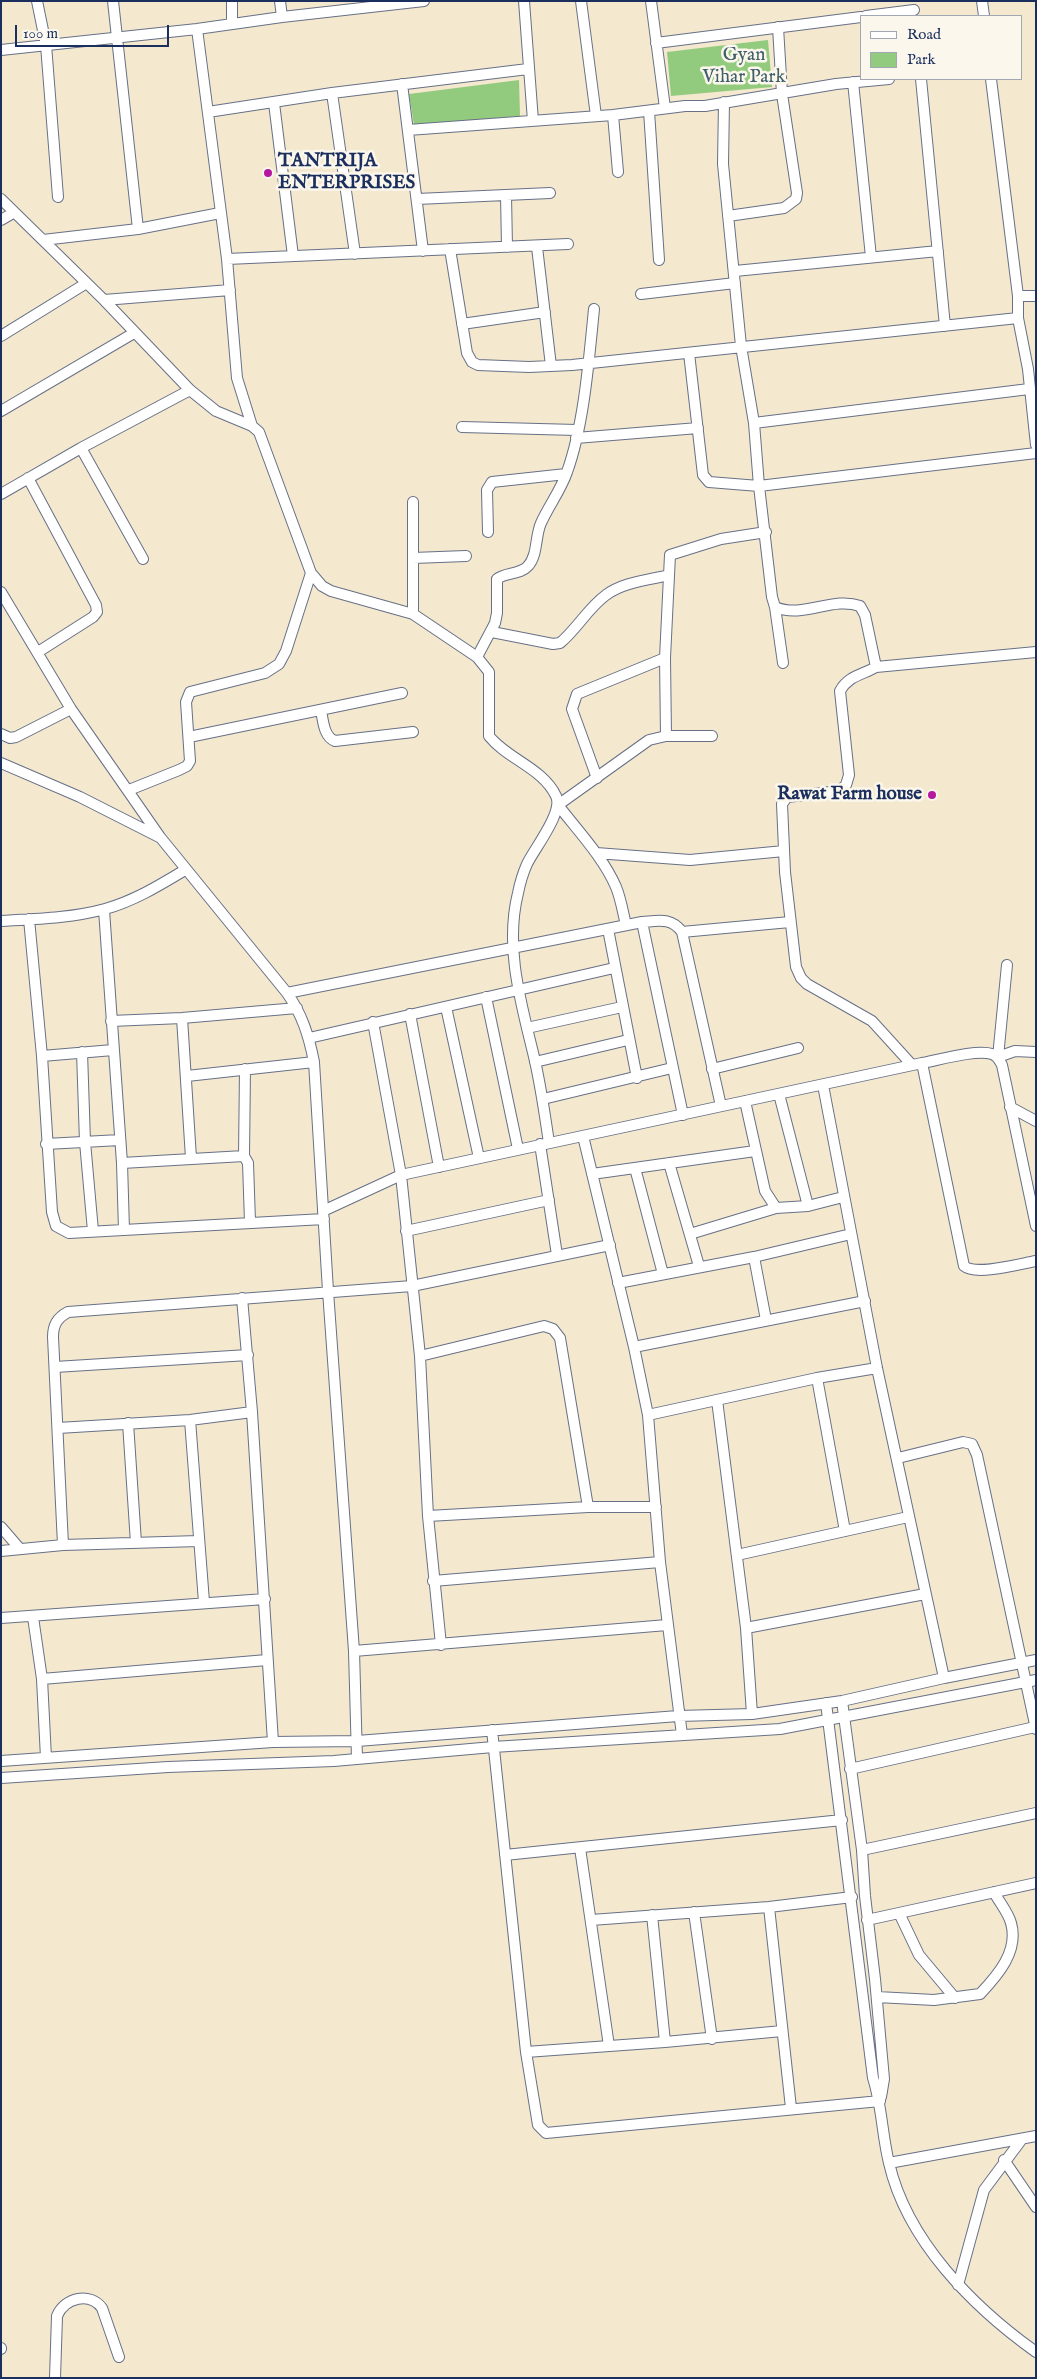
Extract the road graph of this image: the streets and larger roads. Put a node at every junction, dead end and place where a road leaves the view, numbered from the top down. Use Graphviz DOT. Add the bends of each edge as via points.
graph roads {
  1 [pos="37,1"];
  2 [pos="113,1"];
  3 [pos="232,1"];
  4 [pos="280,1"];
  5 [pos="424,1"];
  6 [pos="524,1"];
  7 [pos="581,1"];
  8 [pos="651,1"];
  9 [pos="982,1"];
  10 [pos="344,6"];
  11 [pos="914,9"];
  12 [pos="873,15"];
  13 [pos="984,15"];
  14 [pos="282,17"];
  15 [pos="860,17"];
  16 [pos="232,24"];
  17 [pos="778,27"];
  18 [pos="197,29"];
  19 [pos="117,37"];
  20 [pos="656,43"];
  21 [pos="46,45"];
  22 [pos="1,50"];
  23 [pos="528,70"];
  24 [pos="877,80"];
  25 [pos="921,80"];
  26 [pos="991,80"];
  27 [pos="853,82"];
  28 [pos="402,84"];
  29 [pos="332,93"];
  30 [pos="782,94"];
  31 [pos="274,102"];
  32 [pos="724,102"];
  33 [pos="665,108"];
  34 [pos="649,111"];
  35 [pos="208,112"];
  36 [pos="596,116"];
  37 [pos="613,116"];
  38 [pos="533,121"];
  39 [pos="408,130"];
  40 [pos="618,172"];
  41 [pos="550,193"];
  42 [pos="506,195"];
  43 [pos="58,197"];
  44 [pos="417,199"];
  45 [pos="1,200"];
  46 [pos="13,213"];
  47 [pos="220,213"];
  48 [pos="728,216"];
  49 [pos="1,220"];
  50 [pos="138,230"];
  51 [pos="43,240"];
  52 [pos="568,244"];
  53 [pos="537,246"];
  54 [pos="507,248"];
  55 [pos="450,249"];
  56 [pos="423,250"];
  57 [pos="938,251"];
  58 [pos="355,254"];
  59 [pos="293,256"];
  60 [pos="871,257"];
  61 [pos="227,259"];
  62 [pos="659,260"];
  63 [pos="734,271"];
  64 [pos="735,283"];
  65 [pos="85,284"];
  66 [pos="230,290"];
  67 [pos="641,294"];
  68 [pos="1018,296"];
  69 [pos="1036,296"];
  70 [pos="104,300"];
  71 [pos="594,310"];
  72 [pos="545,312"];
  73 [pos="1018,318"];
  74 [pos="462,324"];
  75 [pos="945,326"];
  76 [pos="134,333"];
  77 [pos="1,336"];
  78 [pos="741,346"];
  79 [pos="689,354"];
  80 [pos="589,363"];
  81 [pos="551,366"];
  82 [pos="1032,368"];
  83 [pos="1028,389"];
  84 [pos="190,390"];
  85 [pos="1,411"];
  86 [pos="754,423"];
  87 [pos="252,426"];
  88 [pos="462,427"];
  89 [pos="698,428"];
  90 [pos="576,434"];
  91 [pos="1035,440"];
  92 [pos="81,448"];
  93 [pos="1036,453"];
  94 [pos="566,474"];
  95 [pos="28,478"];
  96 [pos="759,486"];
  97 [pos="1,494"];
  98 [pos="413,502"];
  99 [pos="488,532"];
  100 [pos="766,532"];
  101 [pos="749,534"];
  102 [pos="767,553"];
  103 [pos="466,556"];
  104 [pos="413,558"];
  105 [pos="143,559"];
  106 [pos="311,573"];
  107 [pos="669,575"];
  108 [pos="1,592"];
  109 [pos="775,607"];
  110 [pos="413,614"];
  111 [pos="492,632"];
  112 [pos="38,652"];
  113 [pos="1036,652"];
  114 [pos="477,657"];
  115 [pos="665,658"];
  116 [pos="783,663"];
  117 [pos="876,667"];
  118 [pos="402,693"];
  119 [pos="71,709"];
  120 [pos="321,710"];
  121 [pos="413,732"];
  122 [pos="1,734"];
  123 [pos="666,736"];
  124 [pos="712,736"];
  125 [pos="189,737"];
  126 [pos="1,763"];
  127 [pos="597,778"];
  128 [pos="129,790"];
  129 [pos="558,805"];
  130 [pos="160,837"];
  131 [pos="784,850"];
  132 [pos="596,853"];
  133 [pos="185,870"];
  134 [pos="104,910"];
  135 [pos="29,919"];
  136 [pos="1,920"];
  137 [pos="642,922"];
  138 [pos="790,922"];
  139 [pos="626,925"];
  140 [pos="608,929"];
  141 [pos="682,932"];
  142 [pos="514,949"];
  143 [pos="1007,965"];
  144 [pos="614,968"];
  145 [pos="519,988"];
  146 [pos="287,992"];
  147 [pos="486,998"];
  148 [pos="446,1007"];
  149 [pos="622,1007"];
  150 [pos="297,1008"];
  151 [pos="410,1014"];
  152 [pos="182,1018"];
  153 [pos="111,1021"];
  154 [pos="373,1022"];
  155 [pos="527,1028"];
  156 [pos="309,1038"];
  157 [pos="628,1040"];
  158 [pos="798,1048"];
  159 [pos="113,1050"];
  160 [pos="82,1052"];
  161 [pos="1036,1052"];
  162 [pos="42,1056"];
  163 [pos="998,1057"];
  164 [pos="314,1062"];
  165 [pos="535,1062"];
  166 [pos="917,1064"];
  167 [pos="672,1068"];
  168 [pos="245,1069"];
  169 [pos="712,1069"];
  170 [pos="187,1076"];
  171 [pos="637,1078"];
  172 [pos="823,1085"];
  173 [pos="779,1094"];
  174 [pos="543,1099"];
  175 [pos="745,1101"];
  176 [pos="720,1106"];
  177 [pos="1010,1107"];
  178 [pos="683,1115"];
  179 [pos="1036,1122"];
  180 [pos="583,1136"];
  181 [pos="120,1140"];
  182 [pos="85,1142"];
  183 [pos="544,1143"];
  184 [pos="46,1144"];
  185 [pos="518,1149"];
  186 [pos="755,1151"];
  187 [pos="244,1156"];
  188 [pos="191,1158"];
  189 [pos="479,1158"];
  190 [pos="122,1163"];
  191 [pos="669,1163"];
  192 [pos="439,1167"];
  193 [pos="636,1168"];
  194 [pos="592,1174"];
  195 [pos="400,1175"];
  196 [pos="843,1197"];
  197 [pos="549,1200"];
  198 [pos="808,1206"];
  199 [pos="776,1208"];
  200 [pos="324,1215"];
  201 [pos="250,1222"];
  202 [pos="1036,1226"];
  203 [pos="124,1230"];
  204 [pos="406,1231"];
  205 [pos="93,1232"];
  206 [pos="690,1234"];
  207 [pos="851,1234"];
  208 [pos="610,1245"];
  209 [pos="557,1255"];
  210 [pos="754,1257"];
  211 [pos="1036,1262"];
  212 [pos="699,1266"];
  213 [pos="663,1274"];
  214 [pos="618,1283"];
  215 [pos="412,1286"];
  216 [pos="328,1291"];
  217 [pos="242,1298"];
  218 [pos="865,1301"];
  219 [pos="766,1320"];
  220 [pos="634,1347"];
  221 [pos="248,1354"];
  222 [pos="420,1356"];
  223 [pos="54,1367"];
  224 [pos="877,1368"];
  225 [pos="817,1378"];
  226 [pos="718,1400"];
  227 [pos="252,1412"];
  228 [pos="648,1415"];
  229 [pos="190,1420"];
  230 [pos="128,1423"];
  231 [pos="58,1428"];
  232 [pos="898,1458"];
  233 [pos="588,1507"];
  234 [pos="656,1507"];
  235 [pos="428,1516"];
  236 [pos="908,1517"];
  237 [pos="1,1527"];
  238 [pos="844,1531"];
  239 [pos="199,1541"];
  240 [pos="136,1543"];
  241 [pos="63,1545"];
  242 [pos="20,1549"];
  243 [pos="1,1551"];
  244 [pos="737,1555"];
  245 [pos="660,1562"];
  246 [pos="433,1581"];
  247 [pos="926,1594"];
  248 [pos="264,1599"];
  249 [pos="204,1602"];
  250 [pos="33,1617"];
  251 [pos="1,1618"];
  252 [pos="667,1625"];
  253 [pos="746,1628"];
  254 [pos="441,1645"];
  255 [pos="354,1651"];
  256 [pos="267,1660"];
  257 [pos="1036,1660"];
  258 [pos="1021,1663"];
  259 [pos="944,1678"];
  260 [pos="42,1679"];
  261 [pos="1031,1681"];
  262 [pos="842,1701"];
  263 [pos="826,1703"];
  264 [pos="752,1714"];
  265 [pos="678,1716"];
  266 [pos="843,1718"];
  267 [pos="830,1720"];
  268 [pos="1036,1728"];
  269 [pos="492,1730"];
  270 [pos="682,1735"];
  271 [pos="357,1741"];
  272 [pos="273,1742"];
  273 [pos="493,1747"];
  274 [pos="46,1758"];
  275 [pos="357,1759"];
  276 [pos="1,1760"];
  277 [pos="850,1769"];
  278 [pos="1,1778"];
  279 [pos="1036,1814"];
  280 [pos="842,1820"];
  281 [pos="580,1848"];
  282 [pos="862,1850"];
  283 [pos="505,1855"];
  284 [pos="1036,1883"];
  285 [pos="994,1892"];
  286 [pos="852,1897"];
  287 [pos="769,1907"];
  288 [pos="694,1912"];
  289 [pos="899,1913"];
  290 [pos="652,1916"];
  291 [pos="591,1920"];
  292 [pos="867,1920"];
  293 [pos="877,1997"];
  294 [pos="955,1998"];
  295 [pos="782,2031"];
  296 [pos="712,2038"];
  297 [pos="665,2042"];
  298 [pos="609,2046"];
  299 [pos="526,2052"];
  300 [pos="880,2101"];
  301 [pos="791,2108"];
  302 [pos="1036,2136"];
  303 [pos="1022,2139"];
  304 [pos="1004,2160"];
  305 [pos="889,2163"];
  306 [pos="1036,2207"];
  307 [pos="958,2285"];
  308 [pos="1036,2352"];
  309 [pos="120,2357"];
  310 [pos="55,2378"];
  1 -- 21 [label="street"];
  2 -- 19 [label="street"];
  3 -- 16 [label="street"];
  4 -- 14 [label="street"];
  5 -- 10 [label="street"];
  6 -- 23 [label="street"];
  7 -- 36 [label="street"];
  8 -- 20 [label="street"];
  9 -- 13 [label="street"];
  10 -- 14 [label="street"];
  11 -- 12 [label="street"];
  14 -- 16 [label="street"];
  15 -- 17 [label="street"];
  16 -- 18 [label="street"];
  17 -- 20 [label="street"];
  17 -- 30 [label="street"];
  18 -- 19 [label="street"];
  18 -- 35 [label="street"];
  19 -- 21 [label="street"];
  19 -- 50 [label="street"];
  20 -- 33 [label="street"];
  21 -- 22 [label="street"];
  21 -- 43 [label="street"];
  23 -- 28 [label="street"];
  23 -- 38 [label="street"];
  24 -- 27 [label="street"];
  25 -- 57 [label="street"];
  26 -- 68 [label="street"];
  27 -- 30 [label="street"];
  27 -- 60 [label="street"];
  28 -- 29 [label="street"];
  28 -- 39 [label="street"];
  29 -- 31 [label="street"];
  29 -- 58 [label="street"];
  30 -- 32 [label="street"];
  30 -- 48 [label="street" via="796,199 784,208"];
  31 -- 35 [label="street"];
  31 -- 59 [label="street"];
  32 -- 33 [label="street"];
  32 -- 48 [label="street" via="723,164"];
  33 -- 34 [label="street"];
  34 -- 37 [label="street"];
  34 -- 62 [label="street"];
  35 -- 47 [label="street"];
  36 -- 37 [label="street"];
  36 -- 38 [label="street"];
  37 -- 40 [label="street"];
  38 -- 39 [label="street"];
  39 -- 44 [label="street"];
  41 -- 42 [label="street"];
  42 -- 44 [label="street"];
  42 -- 54 [label="street"];
  44 -- 56 [label="street"];
  45 -- 46 [label="street"];
  46 -- 49 [label="street"];
  46 -- 51 [label="street"];
  47 -- 50 [label="street"];
  47 -- 61 [label="street"];
  48 -- 63 [label="street"];
  50 -- 51 [label="street"];
  51 -- 65 [label="street"];
  52 -- 53 [label="street"];
  53 -- 54 [label="street"];
  53 -- 72 [label="street"];
  54 -- 55 [label="street"];
  55 -- 56 [label="street"];
  55 -- 74 [label="street"];
  56 -- 58 [label="street"];
  57 -- 60 [label="street"];
  57 -- 75 [label="street"];
  58 -- 59 [label="street"];
  59 -- 61 [label="street"];
  60 -- 63 [label="street"];
  61 -- 66 [label="street"];
  63 -- 64 [label="street"];
  64 -- 67 [label="street"];
  64 -- 78 [label="street"];
  65 -- 70 [label="street"];
  65 -- 77 [label="street"];
  66 -- 70 [label="street"];
  66 -- 87 [label="street" via="237,378"];
  68 -- 69 [label="street"];
  68 -- 73 [label="street"];
  70 -- 76 [label="street"];
  71 -- 80 [label="street"];
  72 -- 74 [label="street"];
  72 -- 81 [label="street"];
  73 -- 75 [label="street"];
  73 -- 82 [label="street"];
  74 -- 81 [label="street" via="467,353 478,365"];
  75 -- 78 [label="street"];
  76 -- 84 [label="street"];
  76 -- 85 [label="street"];
  78 -- 79 [label="street"];
  78 -- 86 [label="street"];
  79 -- 80 [label="street"];
  79 -- 89 [label="street"];
  80 -- 81 [label="street"];
  80 -- 90 [label="street"];
  82 -- 83 [label="street"];
  83 -- 86 [label="street"];
  83 -- 91 [label="street"];
  84 -- 87 [label="street" via="216,411"];
  84 -- 92 [label="street"];
  86 -- 96 [label="street"];
  87 -- 106 [label="street" via="264,443"];
  88 -- 90 [label="street"];
  89 -- 90 [label="street"];
  89 -- 96 [label="street" via="705,479"];
  90 -- 94 [label="street"];
  92 -- 95 [label="street"];
  92 -- 105 [label="street"];
  93 -- 96 [label="street"];
  94 -- 99 [label="street" via="492,482 487,490"];
  94 -- 111 [label="street" via="541,523 530,564 497,579 497,613"];
  95 -- 97 [label="street"];
  95 -- 112 [label="street" via="97,612"];
  96 -- 100 [label="street"];
  98 -- 104 [label="street"];
  100 -- 101 [label="street"];
  100 -- 102 [label="street"];
  101 -- 102 [label="street"];
  101 -- 107 [label="street" via="720,539 670,555"];
  102 -- 109 [label="street"];
  103 -- 104 [label="street"];
  104 -- 110 [label="street"];
  106 -- 110 [label="street" via="331,591"];
  106 -- 125 [label="street" via="279,664 265,673 190,692 186,702"];
  107 -- 111 [label="street" via="612,591 560,643"];
  107 -- 115 [label="street"];
  108 -- 112 [label="street"];
  109 -- 116 [label="street"];
  109 -- 117 [label="street" via="800,611 844,602 860,606 865,615"];
  110 -- 114 [label="street"];
  111 -- 114 [label="street"];
  112 -- 119 [label="street"];
  113 -- 117 [label="street"];
  114 -- 129 [label="street" via="489,672 489,736 542,779 556,796"];
  115 -- 123 [label="street"];
  115 -- 127 [label="street" via="577,694 572,708"];
  117 -- 131 [label="street" via="852,677 840,691 849,775 846,784 839,791 787,797 782,804 781,816"];
  118 -- 120 [label="street"];
  119 -- 122 [label="street" via="16,737"];
  119 -- 128 [label="street"];
  120 -- 121 [label="street" via="327,734 335,741"];
  120 -- 125 [label="street"];
  123 -- 124 [label="street"];
  123 -- 127 [label="street" via="637,747"];
  125 -- 128 [label="street" via="191,754 187,766"];
  126 -- 130 [label="street" via="80,797"];
  127 -- 129 [label="street"];
  128 -- 130 [label="street"];
  129 -- 132 [label="street"];
  129 -- 142 [label="street" via="522,878 514,913"];
  130 -- 133 [label="street"];
  131 -- 132 [label="street" via="690,860"];
  131 -- 138 [label="street"];
  132 -- 139 [label="street" via="616,888"];
  133 -- 134 [label="street"];
  133 -- 146 [label="street"];
  134 -- 135 [label="street"];
  134 -- 153 [label="street"];
  135 -- 136 [label="street"];
  135 -- 162 [label="street"];
  137 -- 139 [label="street"];
  137 -- 141 [label="street" via="668,920"];
  137 -- 167 [label="street"];
  138 -- 141 [label="street"];
  138 -- 166 [label="street" via="793,956 801,978 872,1021"];
  139 -- 140 [label="street"];
  140 -- 142 [label="street"];
  140 -- 144 [label="street"];
  141 -- 169 [label="street"];
  142 -- 145 [label="street"];
  142 -- 146 [label="street"];
  143 -- 163 [label="street"];
  144 -- 145 [label="street"];
  144 -- 149 [label="street"];
  145 -- 147 [label="street"];
  145 -- 155 [label="street"];
  146 -- 150 [label="street"];
  147 -- 148 [label="street"];
  147 -- 185 [label="street"];
  148 -- 151 [label="street"];
  148 -- 189 [label="street"];
  149 -- 155 [label="street"];
  149 -- 157 [label="street"];
  150 -- 152 [label="street"];
  150 -- 156 [label="street"];
  151 -- 154 [label="street"];
  151 -- 192 [label="street"];
  152 -- 153 [label="street"];
  152 -- 170 [label="street"];
  153 -- 159 [label="street"];
  154 -- 156 [label="street"];
  154 -- 195 [label="street"];
  155 -- 165 [label="street"];
  156 -- 164 [label="street"];
  157 -- 165 [label="street"];
  157 -- 171 [label="street"];
  158 -- 169 [label="street"];
  159 -- 160 [label="street"];
  159 -- 181 [label="street"];
  160 -- 162 [label="street"];
  160 -- 182 [label="street"];
  161 -- 163 [label="street" via="1015,1051"];
  162 -- 184 [label="street"];
  163 -- 166 [label="street" via="980,1053"];
  163 -- 177 [label="street"];
  164 -- 168 [label="street"];
  164 -- 200 [label="street"];
  165 -- 174 [label="street"];
  166 -- 172 [label="street"];
  166 -- 211 [label="street" via="964,1266 979,1270"];
  167 -- 171 [label="street"];
  167 -- 178 [label="street"];
  168 -- 170 [label="street"];
  168 -- 187 [label="street"];
  169 -- 176 [label="street"];
  170 -- 188 [label="street"];
  171 -- 174 [label="street"];
  172 -- 173 [label="street"];
  172 -- 196 [label="street"];
  173 -- 175 [label="street"];
  173 -- 198 [label="street"];
  174 -- 183 [label="street"];
  175 -- 176 [label="street"];
  175 -- 186 [label="street"];
  176 -- 178 [label="street"];
  177 -- 179 [label="street"];
  177 -- 202 [label="street"];
  178 -- 180 [label="street"];
  180 -- 183 [label="street"];
  180 -- 194 [label="street"];
  181 -- 182 [label="street"];
  181 -- 190 [label="street"];
  182 -- 184 [label="street"];
  182 -- 205 [label="street"];
  183 -- 185 [label="street"];
  183 -- 197 [label="street"];
  184 -- 205 [label="street" via="56,1226 69,1233"];
  185 -- 189 [label="street"];
  186 -- 191 [label="street"];
  186 -- 199 [label="street" via="765,1191"];
  187 -- 188 [label="street"];
  187 -- 201 [label="street" via="248,1163"];
  188 -- 190 [label="street"];
  189 -- 192 [label="street"];
  190 -- 203 [label="street"];
  191 -- 193 [label="street"];
  191 -- 206 [label="street"];
  192 -- 195 [label="street"];
  193 -- 194 [label="street"];
  193 -- 213 [label="street"];
  194 -- 208 [label="street"];
  195 -- 200 [label="street"];
  195 -- 204 [label="street"];
  196 -- 198 [label="street"];
  196 -- 207 [label="street"];
  197 -- 204 [label="street"];
  197 -- 209 [label="street"];
  198 -- 199 [label="street"];
  199 -- 206 [label="street"];
  200 -- 201 [label="street"];
  200 -- 216 [label="street"];
  201 -- 203 [label="street"];
  203 -- 205 [label="street"];
  204 -- 215 [label="street"];
  206 -- 212 [label="street"];
  207 -- 210 [label="street"];
  207 -- 218 [label="street"];
  208 -- 209 [label="street"];
  208 -- 214 [label="street"];
  209 -- 215 [label="street"];
  210 -- 212 [label="street"];
  210 -- 219 [label="street"];
  212 -- 213 [label="street"];
  213 -- 214 [label="street"];
  214 -- 220 [label="street"];
  215 -- 216 [label="street"];
  215 -- 222 [label="street"];
  216 -- 217 [label="street"];
  216 -- 255 [label="street"];
  217 -- 221 [label="street"];
  217 -- 223 [label="street" via="68,1312 57,1320 53,1328"];
  218 -- 219 [label="street"];
  218 -- 224 [label="street"];
  219 -- 220 [label="street"];
  220 -- 228 [label="street"];
  221 -- 223 [label="street"];
  221 -- 227 [label="street"];
  222 -- 233 [label="street" via="544,1326 553,1329 560,1338"];
  222 -- 235 [label="street"];
  223 -- 231 [label="street"];
  224 -- 225 [label="street"];
  224 -- 232 [label="street"];
  225 -- 226 [label="street"];
  225 -- 238 [label="street"];
  226 -- 228 [label="street"];
  226 -- 244 [label="street"];
  227 -- 229 [label="street"];
  227 -- 248 [label="street"];
  228 -- 234 [label="street"];
  229 -- 230 [label="street"];
  229 -- 239 [label="street"];
  230 -- 231 [label="street"];
  230 -- 240 [label="street"];
  231 -- 241 [label="street"];
  232 -- 236 [label="street"];
  232 -- 258 [label="street" via="963,1442 972,1444 977,1454"];
  233 -- 234 [label="street"];
  233 -- 235 [label="street"];
  234 -- 245 [label="street"];
  235 -- 246 [label="street"];
  236 -- 238 [label="street"];
  236 -- 247 [label="street"];
  237 -- 242 [label="street"];
  238 -- 244 [label="street"];
  239 -- 240 [label="street"];
  239 -- 249 [label="street"];
  240 -- 241 [label="street"];
  241 -- 242 [label="street"];
  242 -- 243 [label="street"];
  244 -- 253 [label="street"];
  245 -- 246 [label="street"];
  245 -- 252 [label="street"];
  246 -- 254 [label="street"];
  247 -- 253 [label="street"];
  247 -- 259 [label="street"];
  248 -- 249 [label="street"];
  248 -- 256 [label="street"];
  249 -- 250 [label="street"];
  250 -- 251 [label="street"];
  250 -- 260 [label="street"];
  252 -- 254 [label="street"];
  252 -- 265 [label="street"];
  253 -- 264 [label="street"];
  254 -- 255 [label="street"];
  255 -- 271 [label="street"];
  256 -- 260 [label="street"];
  256 -- 272 [label="street"];
  257 -- 258 [label="street"];
  258 -- 259 [label="street"];
  258 -- 261 [label="street"];
  259 -- 262 [label="street"];
  260 -- 274 [label="street"];
  261 -- 266 [label="street"];
  261 -- 268 [label="street"];
  262 -- 263 [label="street"];
  262 -- 266 [label="street"];
  263 -- 264 [label="street"];
  263 -- 267 [label="street"];
  264 -- 265 [label="street"];
  265 -- 269 [label="street"];
  265 -- 270 [label="street"];
  266 -- 267 [label="street"];
  266 -- 277 [label="street"];
  267 -- 270 [label="street" via="780,1729"];
  267 -- 280 [label="street"];
  268 -- 277 [label="street"];
  269 -- 271 [label="street"];
  269 -- 273 [label="street"];
  270 -- 273 [label="street"];
  271 -- 272 [label="street"];
  271 -- 275 [label="street"];
  272 -- 274 [label="street"];
  273 -- 275 [label="street"];
  273 -- 283 [label="street"];
  274 -- 276 [label="street"];
  275 -- 278 [label="street"];
  277 -- 282 [label="street"];
  279 -- 282 [label="street"];
  280 -- 281 [label="street"];
  280 -- 286 [label="street"];
  281 -- 283 [label="street"];
  281 -- 291 [label="street"];
  282 -- 292 [label="street"];
  283 -- 299 [label="street"];
  284 -- 285 [label="street"];
  285 -- 289 [label="street"];
  285 -- 294 [label="street" via="1011,1923 1012,1944 1008,1958 980,1994"];
  286 -- 287 [label="street"];
  286 -- 300 [label="street" via="873,2078"];
  287 -- 288 [label="street"];
  287 -- 295 [label="street"];
  288 -- 290 [label="street"];
  288 -- 296 [label="street"];
  289 -- 292 [label="street"];
  289 -- 294 [label="street" via="919,1955"];
  290 -- 291 [label="street"];
  290 -- 297 [label="street"];
  291 -- 298 [label="street"];
  292 -- 293 [label="street"];
  293 -- 294 [label="street"];
  293 -- 300 [label="street" via="884,2079"];
  295 -- 296 [label="street"];
  295 -- 301 [label="street"];
  296 -- 297 [label="street"];
  297 -- 298 [label="street"];
  298 -- 299 [label="street"];
  299 -- 301 [label="street" via="538,2125 546,2133"];
  300 -- 301 [label="street"];
  300 -- 305 [label="street"];
  302 -- 303 [label="street"];
  303 -- 304 [label="street"];
  303 -- 305 [label="street"];
  304 -- 306 [label="street"];
  304 -- 307 [label="street" via="981,2198"];
  305 -- 307 [label="street" via="903,2202 917,2228"];
  307 -- 308 [label="street" via="1007,2331"];
  309 -- 310 [label="street" via="102,2308 90,2299 73,2300 60,2308 57,2316"];
}
